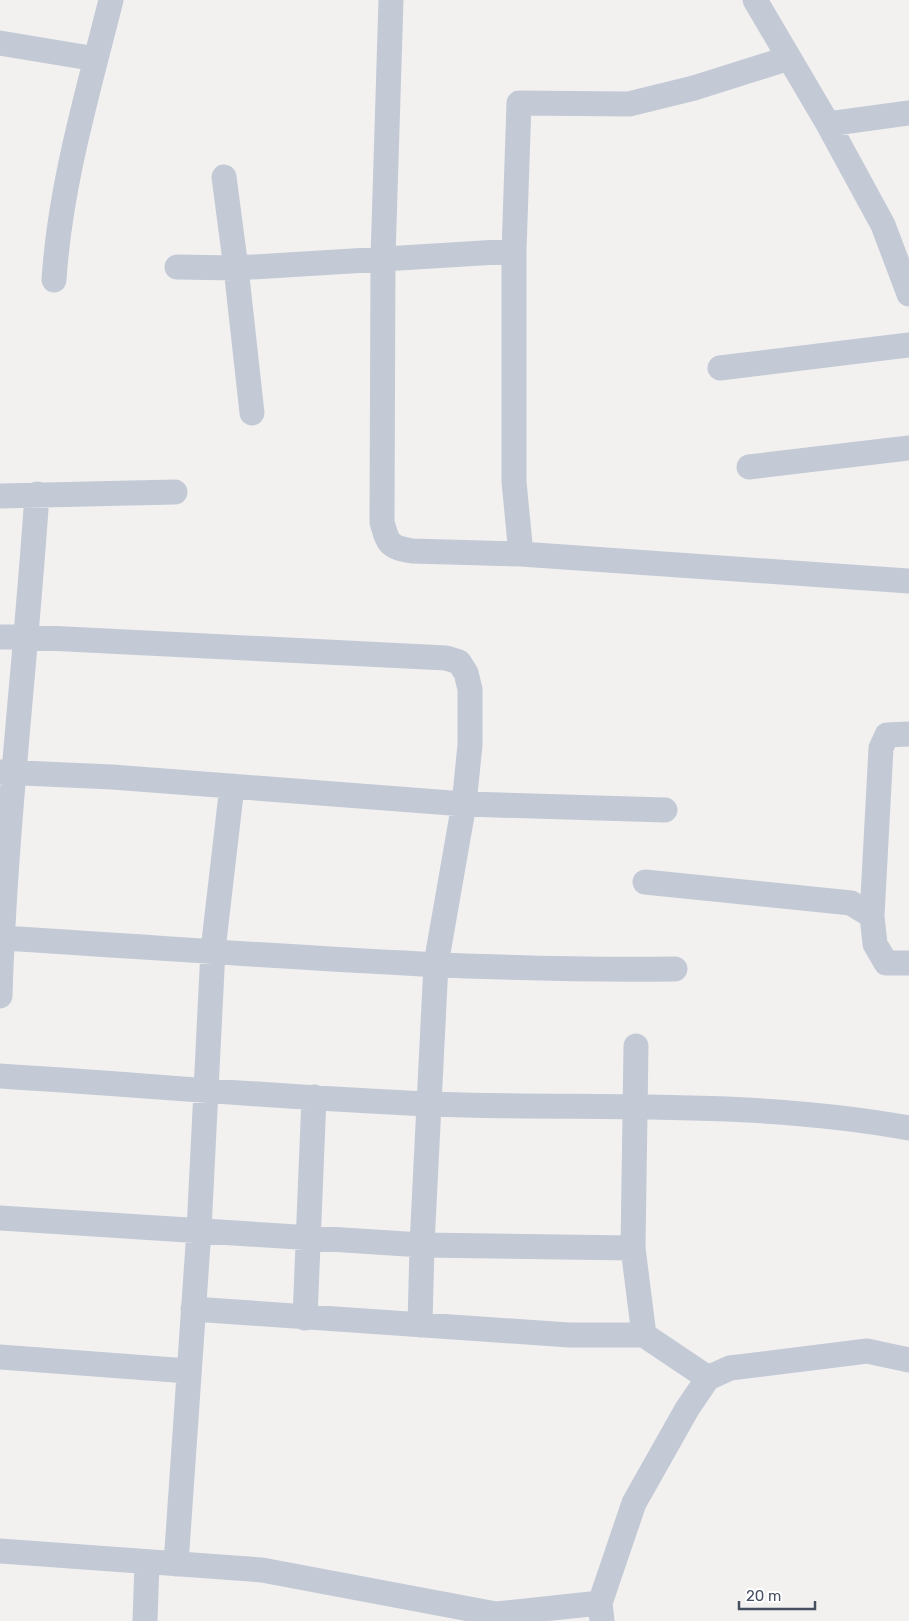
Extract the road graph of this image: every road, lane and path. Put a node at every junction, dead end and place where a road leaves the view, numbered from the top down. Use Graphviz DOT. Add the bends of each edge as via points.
graph roads {
  1 [pos="111,0"];
  2 [pos="391,0"];
  3 [pos="756,0"];
  4 [pos="0,43"];
  5 [pos="789,58"];
  6 [pos="96,59"];
  7 [pos="909,112"];
  8 [pos="828,124"];
  9 [pos="224,177"];
  10 [pos="514,251"];
  11 [pos="383,258"];
  12 [pos="177,266"];
  13 [pos="236,268"];
  14 [pos="54,280"];
  15 [pos="909,294"];
  16 [pos="909,345"];
  17 [pos="720,368"];
  18 [pos="252,413"];
  19 [pos="909,448"];
  20 [pos="749,467"];
  21 [pos="175,492"];
  22 [pos="37,494"];
  23 [pos="0,496"];
  24 [pos="520,554"];
  25 [pos="909,581"];
  26 [pos="0,637"];
  27 [pos="27,637"];
  28 [pos="909,734"];
  29 [pos="6,772"];
  30 [pos="232,786"];
  31 [pos="464,804"];
  32 [pos="665,810"];
  33 [pos="645,882"];
  34 [pos="872,916"];
  35 [pos="1,938"];
  36 [pos="213,950"];
  37 [pos="436,964"];
  38 [pos="909,964"];
  39 [pos="675,969"];
  40 [pos="0,996"];
  41 [pos="636,1046"];
  42 [pos="0,1076"];
  43 [pos="205,1090"];
  44 [pos="314,1097"];
  45 [pos="429,1104"];
  46 [pos="636,1108"];
  47 [pos="909,1128"];
  48 [pos="0,1218"];
  49 [pos="199,1230"];
  50 [pos="309,1237"];
  51 [pos="422,1244"];
  52 [pos="633,1248"];
  53 [pos="193,1309"];
  54 [pos="305,1318"];
  55 [pos="420,1326"];
  56 [pos="644,1335"];
  57 [pos="0,1357"];
  58 [pos="909,1360"];
  59 [pos="188,1371"];
  60 [pos="708,1378"];
  61 [pos="0,1551"];
  62 [pos="147,1562"];
  63 [pos="176,1564"];
  64 [pos="601,1612"];
  65 [pos="145,1621"];
  1 -- 6 [label="street"];
  2 -- 11 [label="street"];
  3 -- 5 [label="street"];
  4 -- 6 [label="street"];
  5 -- 8 [label="street"];
  5 -- 10 [label="street" via="694,88 629,104 519,103"];
  6 -- 14 [label="street" via="66,189"];
  7 -- 8 [label="street"];
  8 -- 15 [label="street" via="883,225"];
  9 -- 13 [label="street"];
  10 -- 11 [label="street"];
  10 -- 24 [label="street" via="514,482"];
  11 -- 13 [label="street"];
  11 -- 24 [label="street" via="382,522 386,540 395,548 412,551"];
  12 -- 13 [label="street"];
  13 -- 18 [label="street"];
  16 -- 17 [label="street"];
  19 -- 20 [label="street"];
  21 -- 22 [label="street"];
  22 -- 23 [label="street"];
  22 -- 27 [label="street"];
  24 -- 25 [label="street"];
  26 -- 27 [label="street"];
  27 -- 29 [label="street"];
  27 -- 31 [label="street" via="446,658 459,662 470,689 470,745"];
  28 -- 34 [label="street" via="888,735 881,748"];
  29 -- 30 [label="street"];
  29 -- 35 [label="street"];
  30 -- 31 [label="street"];
  30 -- 36 [label="street"];
  31 -- 32 [label="street"];
  31 -- 37 [label="street"];
  33 -- 34 [label="street" via="851,903"];
  34 -- 38 [label="street" via="875,944 886,963"];
  35 -- 36 [label="street"];
  35 -- 40 [label="street"];
  36 -- 37 [label="street"];
  36 -- 43 [label="street"];
  37 -- 39 [label="street" via="578,970"];
  37 -- 45 [label="street"];
  41 -- 46 [label="street"];
  42 -- 43 [label="street"];
  43 -- 44 [label="street"];
  43 -- 49 [label="street"];
  44 -- 45 [label="street"];
  44 -- 50 [label="street"];
  45 -- 46 [label="street"];
  45 -- 51 [label="street"];
  46 -- 47 [label="street" via="862,1119"];
  46 -- 52 [label="street"];
  48 -- 49 [label="street"];
  49 -- 50 [label="street"];
  49 -- 53 [label="street"];
  50 -- 51 [label="street"];
  50 -- 54 [label="street"];
  51 -- 52 [label="street"];
  51 -- 55 [label="street"];
  52 -- 56 [label="street"];
  53 -- 54 [label="street"];
  53 -- 59 [label="street"];
  54 -- 55 [label="street"];
  55 -- 56 [label="street" via="569,1335"];
  56 -- 60 [label="street"];
  57 -- 59 [label="street"];
  58 -- 60 [label="street" via="867,1352 730,1368"];
  59 -- 63 [label="street"];
  60 -- 64 [label="street" via="686,1409 634,1503"];
  61 -- 62 [label="street"];
  62 -- 63 [label="street"];
  62 -- 65 [label="street"];
  63 -- 64 [label="street" via="262,1570 496,1614"];
}
